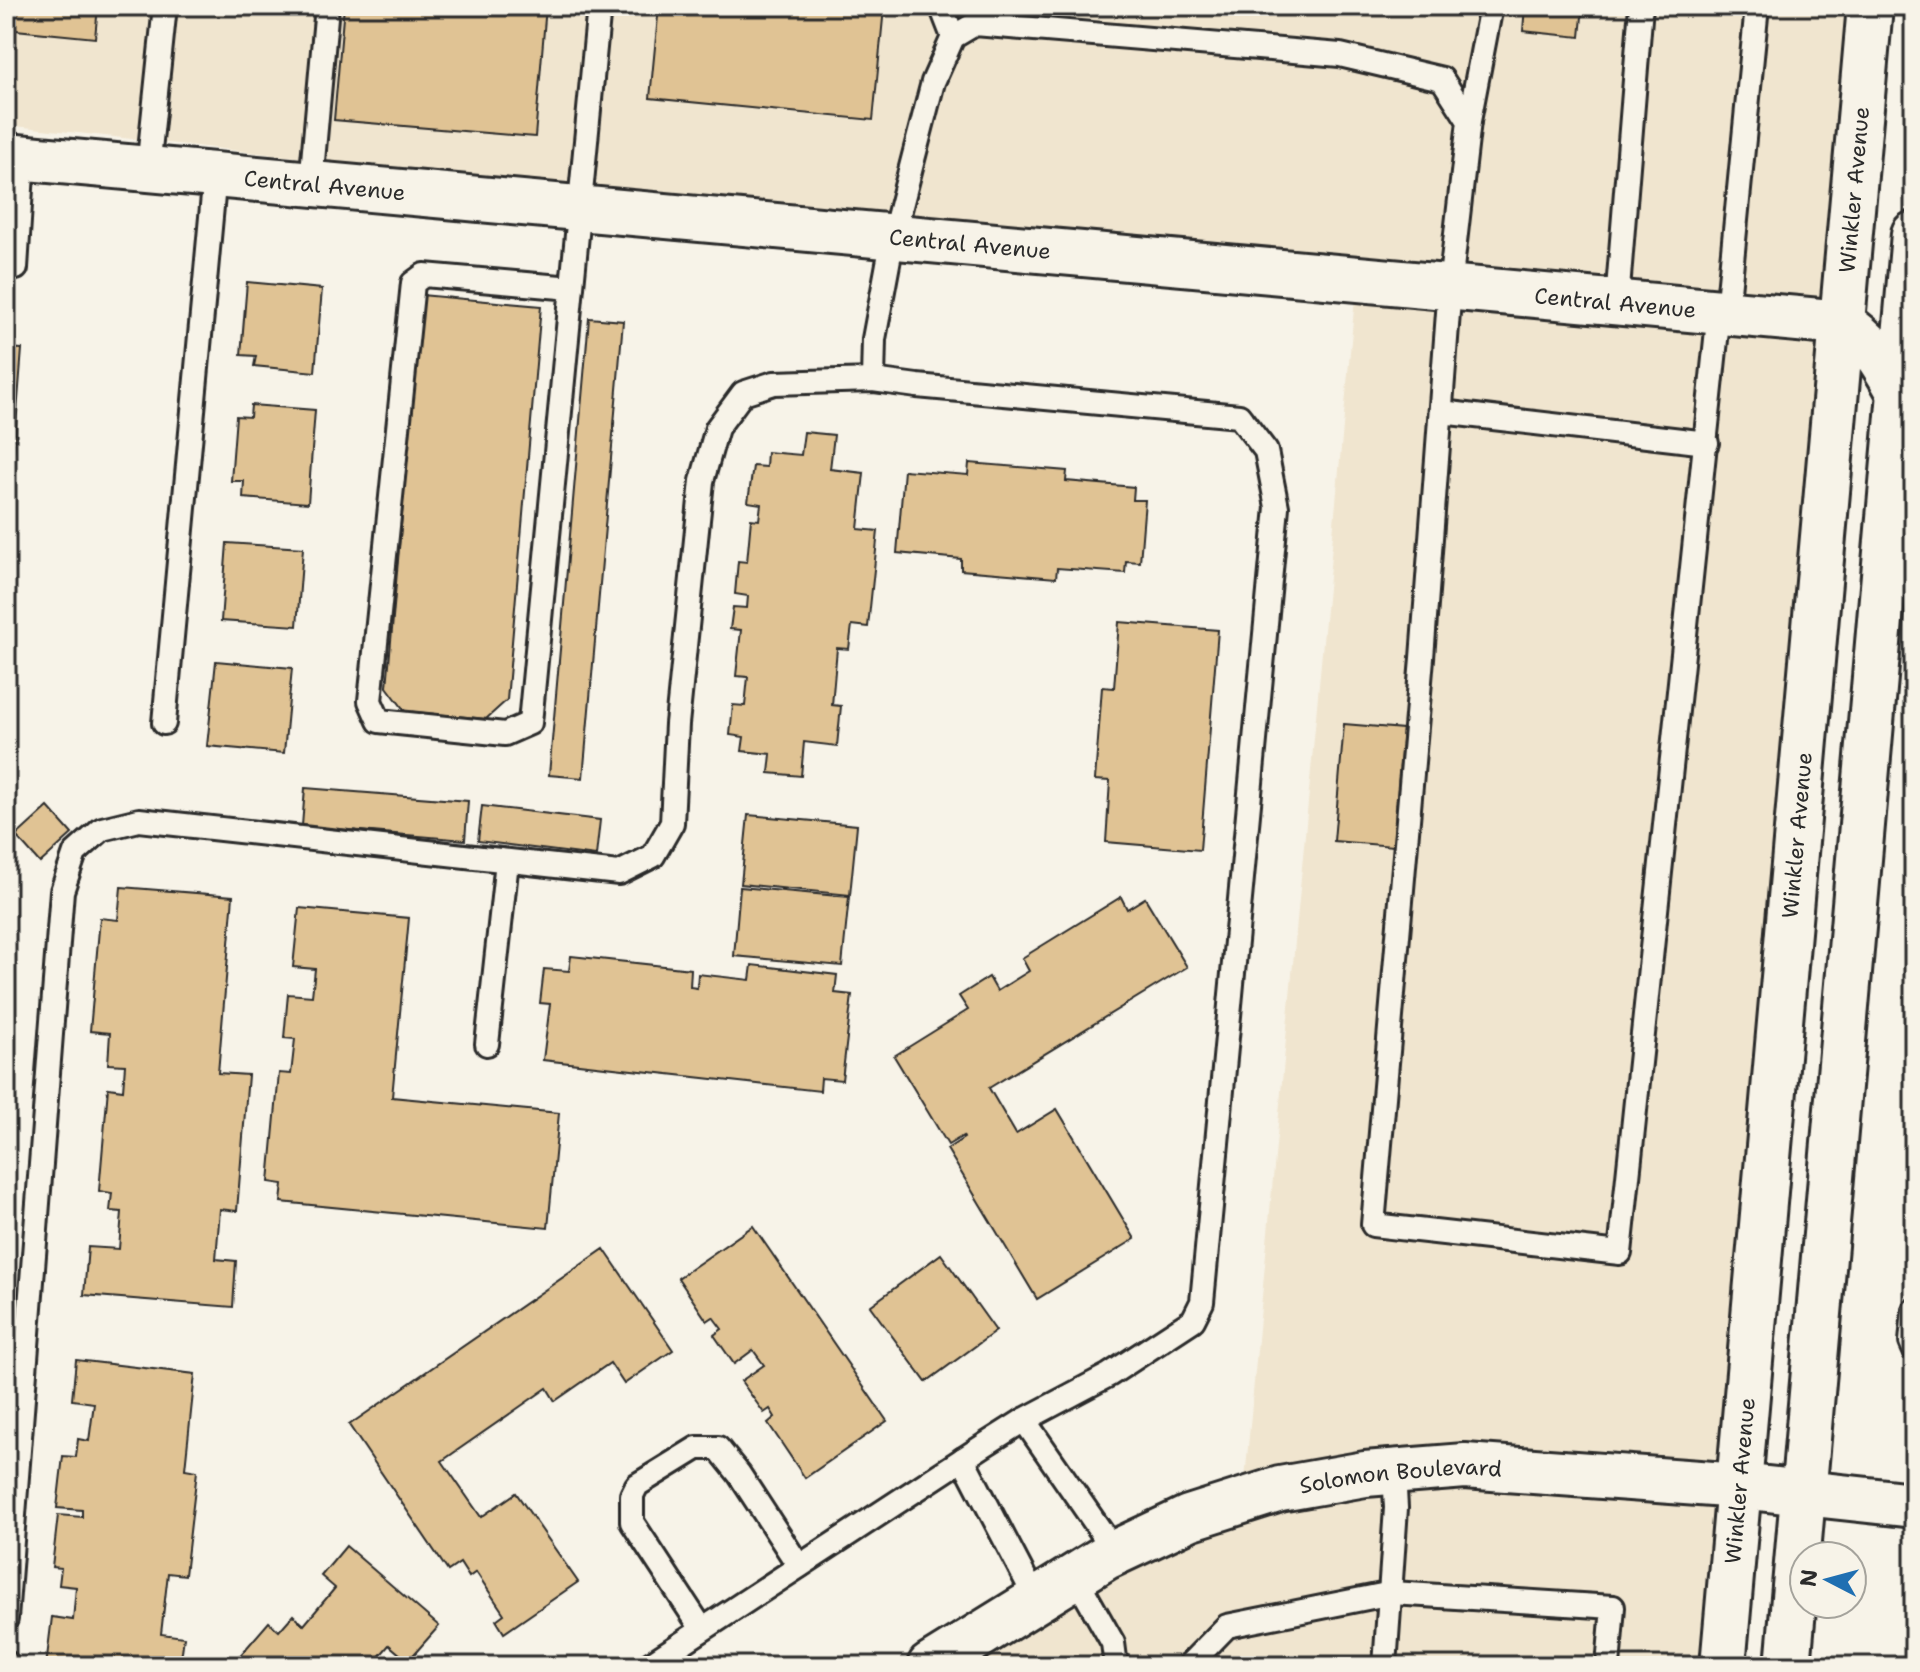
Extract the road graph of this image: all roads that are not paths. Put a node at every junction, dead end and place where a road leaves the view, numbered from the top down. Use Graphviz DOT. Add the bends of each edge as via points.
graph roads {
  1 [pos="165,6"];
  2 [pos="327,6"];
  3 [pos="599,6"];
  4 [pos="941,6"];
  5 [pos="1491,6"];
  6 [pos="1641,6"];
  7 [pos="1757,6"];
  8 [pos="1870,6"];
  9 [pos="953,37"];
  10 [pos="1469,121"];
  11 [pos="15,156"];
  12 [pos="148,169"];
  13 [pos="215,174"];
  14 [pos="311,183"];
  15 [pos="579,208"];
  16 [pos="893,237"];
  17 [pos="1914,243"];
  18 [pos="6,268"];
  19 [pos="1450,286"];
  20 [pos="572,288"];
  21 [pos="1617,302"];
  22 [pos="1723,312"];
  23 [pos="1842,323"];
  24 [pos="873,380"];
  25 [pos="1907,394"];
  26 [pos="1441,412"];
  27 [pos="1707,443"];
  28 [pos="164,723"];
  29 [pos="507,861"];
  30 [pos="487,1044"];
  31 [pos="1914,1310"];
  32 [pos="1914,1349"];
  33 [pos="1024,1420"];
  34 [pos="963,1459"];
  35 [pos="1394,1472"];
  36 [pos="1740,1486"];
  37 [pos="1803,1492"];
  38 [pos="1914,1505"];
  39 [pos="1116,1553"];
  40 [pos="799,1566"];
  41 [pos="1075,1576"];
  42 [pos="1392,1593"];
  43 [pos="1036,1599"];
  44 [pos="6,1619"];
  45 [pos="702,1629"];
  46 [pos="647,1666"];
  47 [pos="930,1666"];
  48 [pos="1116,1666"];
  49 [pos="1188,1666"];
  50 [pos="1385,1666"];
  51 [pos="1608,1666"];
  52 [pos="1723,1666"];
  53 [pos="1788,1666"];
  1 -- 12 [label="lane"];
  2 -- 14 [label="lane"];
  3 -- 15 [label="lane"];
  4 -- 9 [label="lane"];
  5 -- 10 [label="lane"];
  6 -- 21 [label="lane"];
  7 -- 22 [label="lane"];
  8 -- 23 [label="street, Winkler Avenue"];
  9 -- 10 [label="lane" via="975,24 1340,55 1442,79"];
  9 -- 16 [label="lane" via="933,82"];
  10 -- 19 [label="lane"];
  11 -- 12 [label="street, Central Avenue"];
  11 -- 18 [label="lane" via="16,268"];
  12 -- 13 [label="street, Central Avenue"];
  13 -- 14 [label="street, Central Avenue"];
  13 -- 28 [label="lane"];
  14 -- 15 [label="street, Central Avenue"];
  15 -- 16 [label="street, Central Avenue"];
  15 -- 20 [label="lane"];
  16 -- 19 [label="street, Central Avenue"];
  16 -- 24 [label="lane" via="874,339"];
  17 -- 25 [label="street"];
  19 -- 21 [label="street, Central Avenue"];
  19 -- 26 [label="lane"];
  20 -- 20 [label="lane" via="530,723 505,734 379,721 370,701 413,283 424,275"];
  21 -- 22 [label="street, Central Avenue"];
  22 -- 23 [label="street, Central Avenue"];
  22 -- 27 [label="lane"];
  23 -- 25 [label="street" via="1864,338"];
  23 -- 36 [label="street, Winkler Avenue"];
  24 -- 29 [label="lane" via="774,383 743,393 717,428 702,481 672,823 653,856 619,873"];
  24 -- 33 [label="lane" via="1239,416 1266,451 1277,507 1202,1302 1193,1320 1109,1375"];
  25 -- 37 [label="street"];
  26 -- 27 [label="lane"];
  26 -- 27 [label="lane" via="1373,1225 1396,1229 1620,1253"];
  29 -- 30 [label="lane"];
  29 -- 44 [label="lane" via="139,820 102,829 75,853 62,891"];
  31 -- 32 [label="lane"];
  33 -- 34 [label="lane"];
  33 -- 39 [label="lane"];
  34 -- 40 [label="lane"];
  34 -- 43 [label="lane"];
  35 -- 36 [label="street, Solomon Boulevard" via="1465,1466"];
  35 -- 39 [label="street, Solomon Boulevard" via="1280,1489 1189,1518"];
  35 -- 42 [label="lane"];
  36 -- 37 [label="street, Solomon Boulevard"];
  36 -- 52 [label="street, Winkler Avenue"];
  37 -- 38 [label="street, Solomon Boulevard"];
  37 -- 53 [label="street"];
  39 -- 41 [label="street, Solomon Boulevard"];
  40 -- 45 [label="lane"];
  40 -- 45 [label="lane" via="718,1448 697,1448 637,1485 632,1522"];
  41 -- 43 [label="street, Solomon Boulevard"];
  41 -- 48 [label="lane" via="1113,1643"];
  42 -- 49 [label="lane" via="1227,1626"];
  42 -- 50 [label="lane"];
  42 -- 51 [label="lane" via="1613,1607"];
  43 -- 47 [label="street, Solomon Boulevard"];
  45 -- 46 [label="lane"];
}
